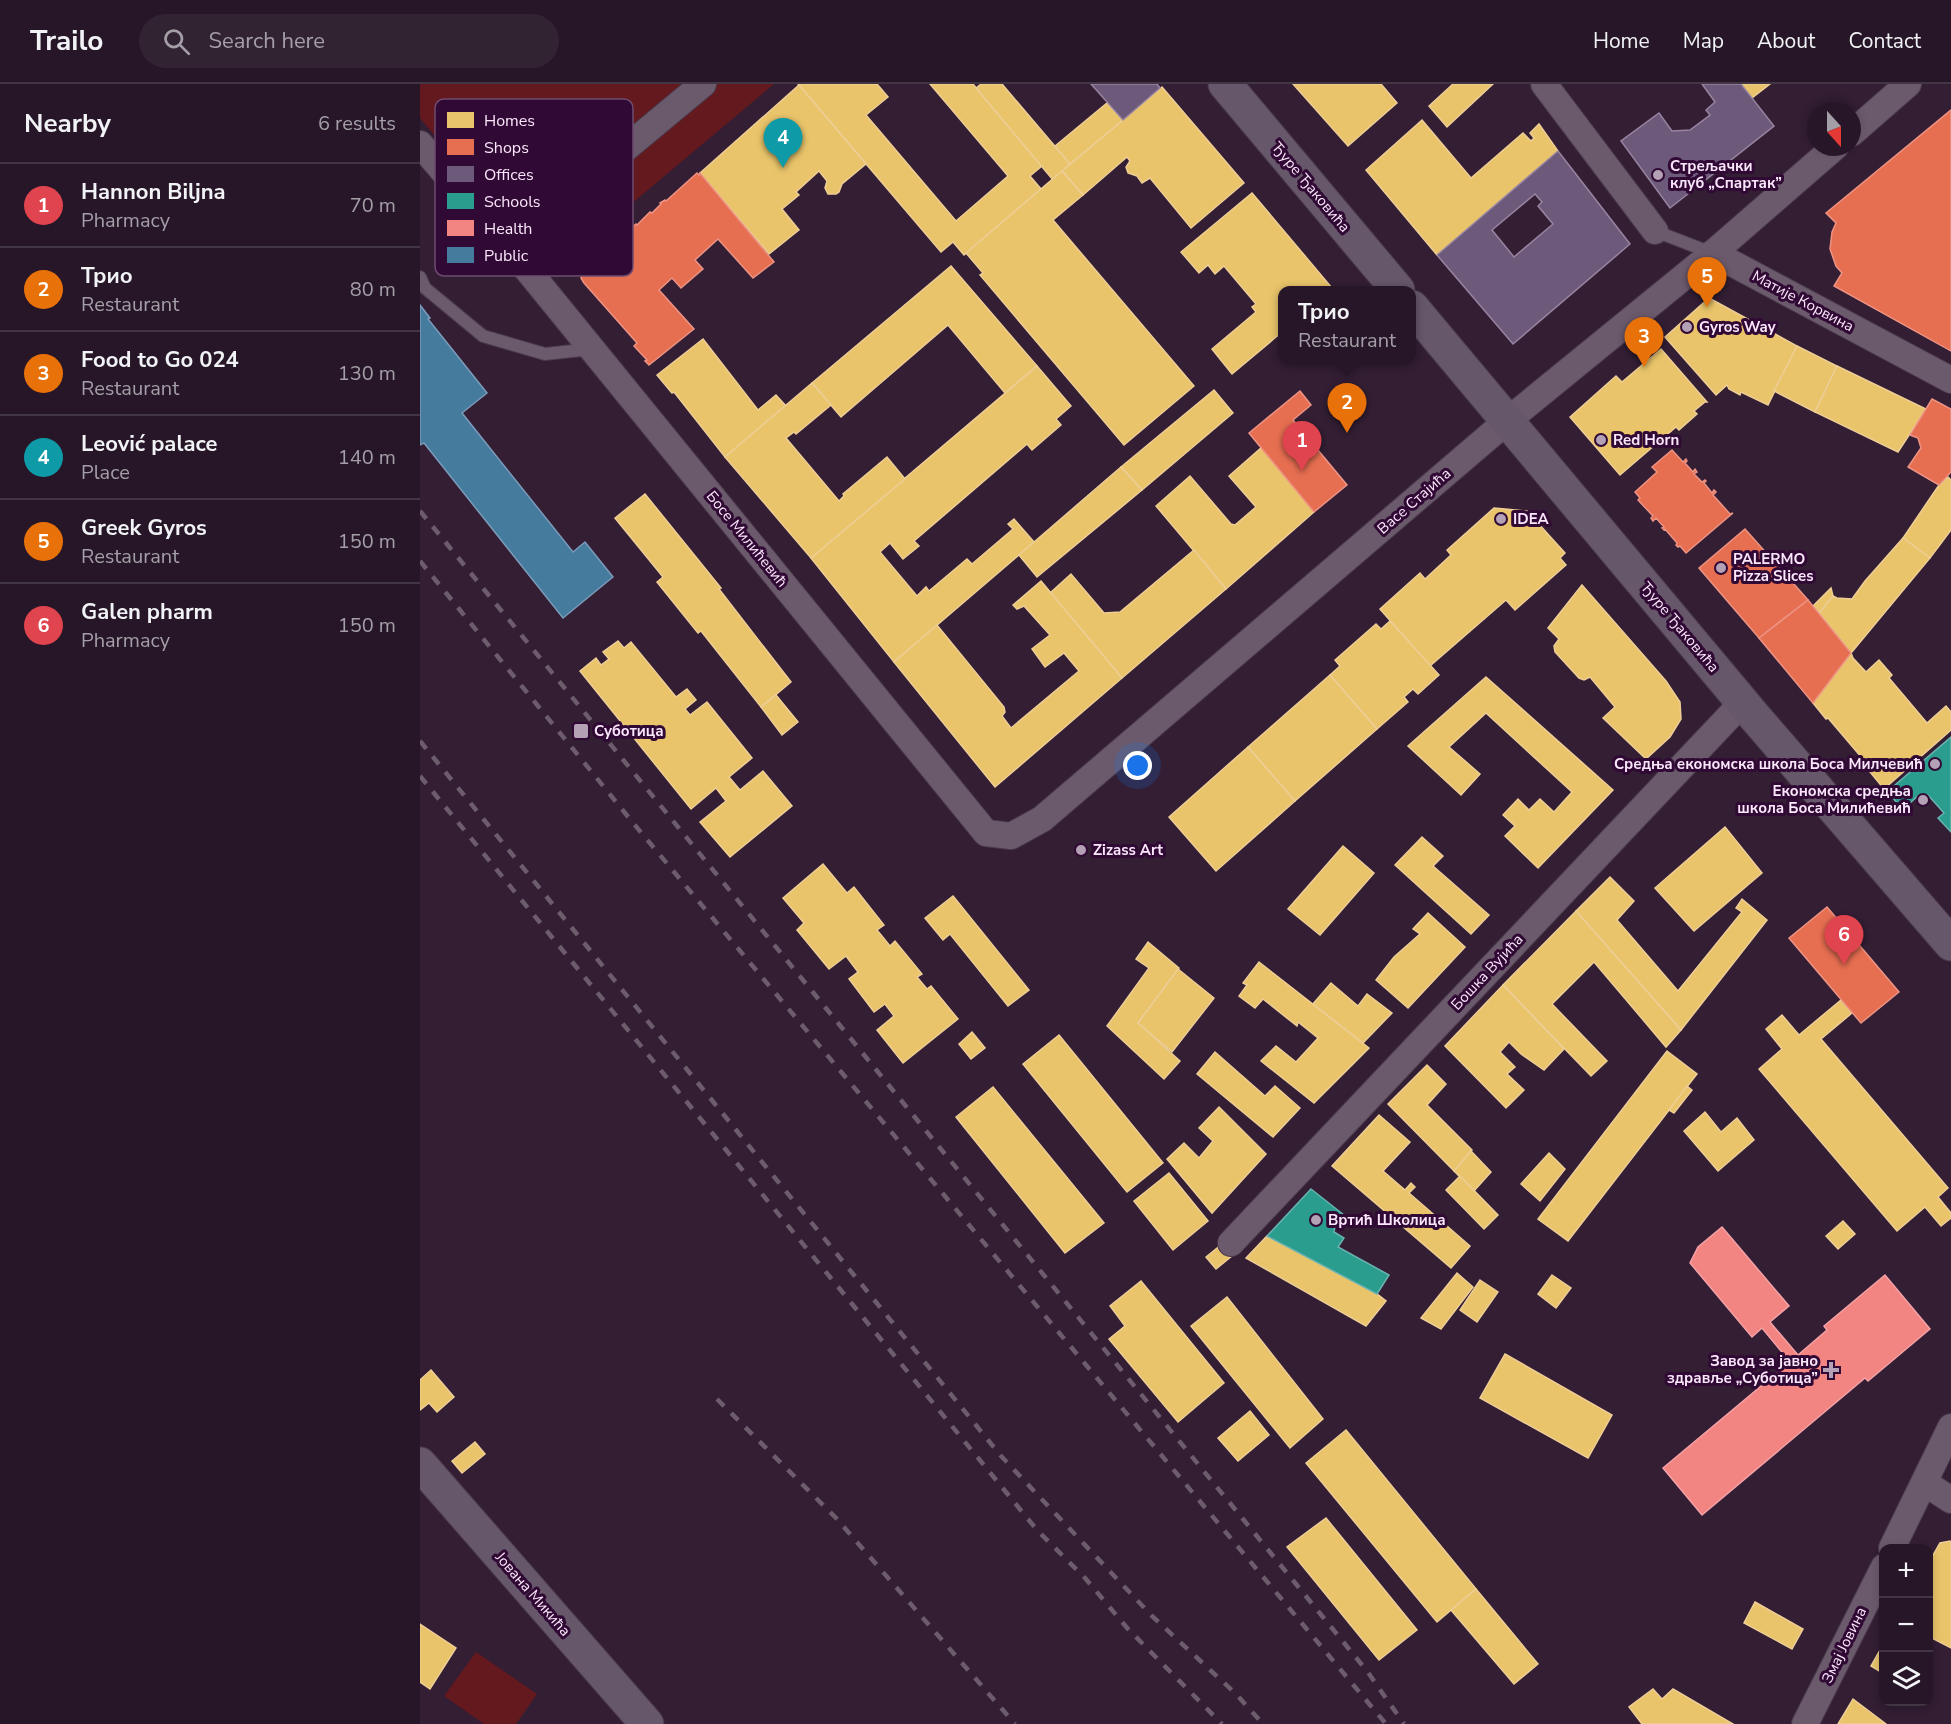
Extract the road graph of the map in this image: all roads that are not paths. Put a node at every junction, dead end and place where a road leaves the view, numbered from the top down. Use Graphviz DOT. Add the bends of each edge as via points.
graph roads {
  1 [pos="703,84"];
  2 [pos="1225,84"];
  3 [pos="1544,84"];
  4 [pos="1908,84"];
  5 [pos="1861,125"];
  6 [pos="633,142"];
  7 [pos="420,144"];
  8 [pos="1825,156"];
  9 [pos="435,161"];
  10 [pos="1655,231"];
  11 [pos="1713,254"];
  12 [pos="532,276"];
  13 [pos="420,277"];
  14 [pos="1394,286"];
  15 [pos="1416,312"];
  16 [pos="591,349"];
  17 [pos="1951,380"];
  18 [pos="1507,421"];
  19 [pos="1743,702"];
  20 [pos="986,833"];
  21 [pos="1951,944"];
  22 [pos="1231,1243"];
  23 [pos="1951,1427"];
  24 [pos="426,1475"];
  25 [pos="1925,1483"];
  26 [pos="1951,1500"];
  27 [pos="1895,1544"];
  28 [pos="1879,1577"];
  29 [pos="646,1724"];
  30 [pos="1805,1724"];
  1 -- 6 [label="street"];
  2 -- 14 [label="street, Ђуре Ђаковића"];
  3 -- 10 [label="street, Матије Корвина"];
  4 -- 5 [label="street"];
  7 -- 9 [label="street, Босе Милићевић"];
  8 -- 11 [label="street, Васе Стајића"];
  10 -- 11 [label="lane, Матије Корвина"];
  11 -- 17 [label="street, Матије Корвина"];
  11 -- 18 [label="street, Васе Стајића"];
  12 -- 16 [label="street, Босе Милићевић"];
  13 -- 16 [label="lane" via="425,288 483,336 545,354"];
  15 -- 18 [label="street, Ђуре Ђаковића"];
  16 -- 20 [label="street, Босе Милићевић"];
  18 -- 19 [label="street, Ђуре Ђаковића"];
  18 -- 20 [label="street, Васе Стајића" via="1042,819 1011,836"];
  19 -- 21 [label="street, Ђуре Ђаковића"];
  19 -- 22 [label="street, Бошка Вујића"];
  23 -- 25 [label="street"];
  24 -- 29 [label="street, Јована Микића"];
  25 -- 26 [label="street"];
  25 -- 27 [label="street"];
  28 -- 30 [label="street, Змај Јовина"];
}
